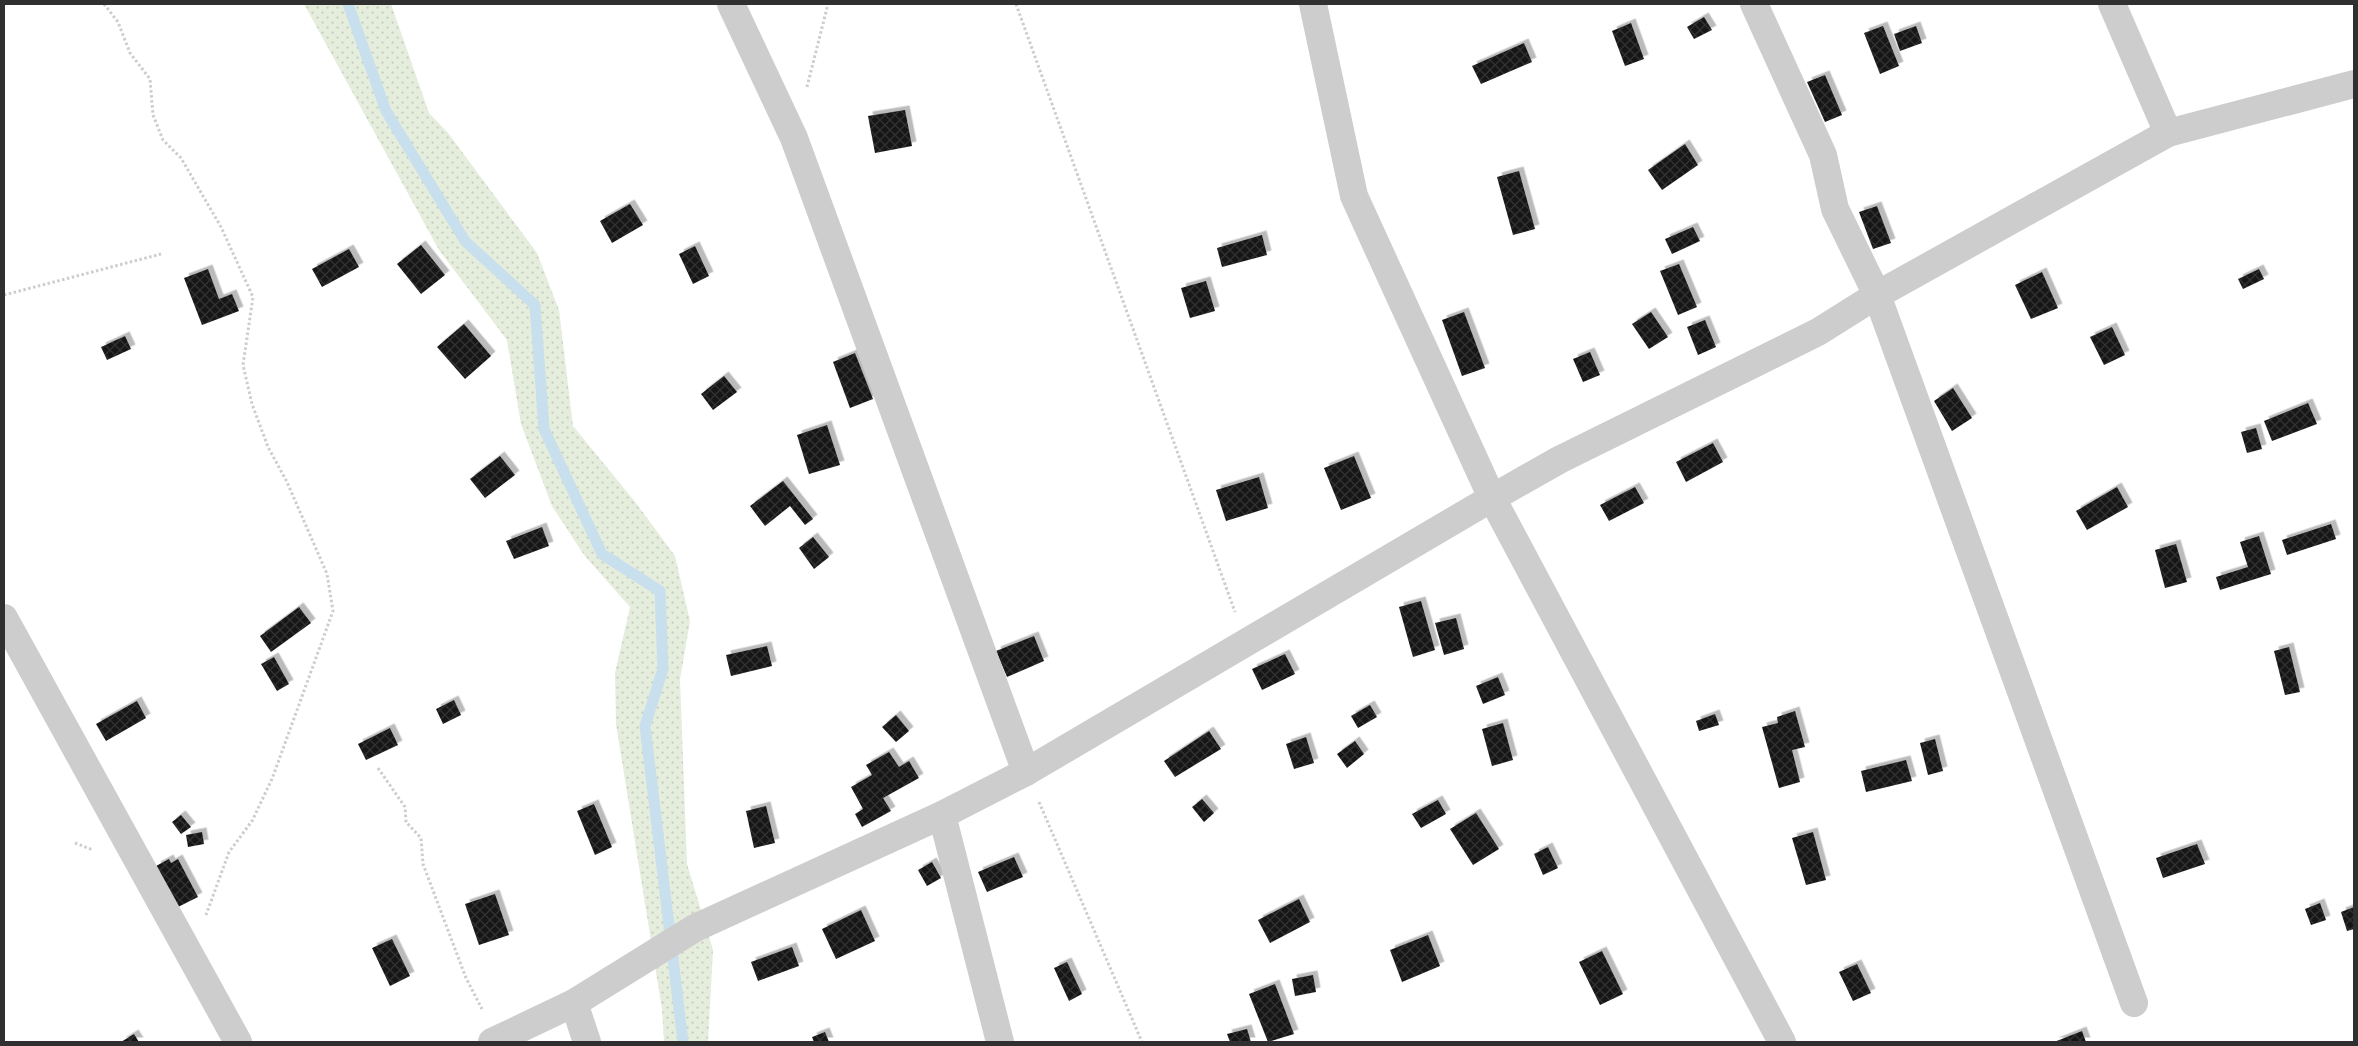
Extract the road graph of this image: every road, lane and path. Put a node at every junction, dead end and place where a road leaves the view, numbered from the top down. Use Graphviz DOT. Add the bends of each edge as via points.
graph roads {
  1 [pos="104,4"];
  2 [pos="731,4"];
  3 [pos="828,4"];
  4 [pos="1016,4"];
  5 [pos="1314,4"];
  6 [pos="1754,4"];
  7 [pos="2112,4"];
  8 [pos="2354,84"];
  9 [pos="806,90"];
  10 [pos="2168,133"];
  11 [pos="161,254"];
  12 [pos="4,295"];
  13 [pos="1877,295"];
  14 [pos="1492,498"];
  15 [pos="4,618"];
  16 [pos="1246,643"];
  17 [pos="378,768"];
  18 [pos="1026,772"];
  19 [pos="942,815"];
  20 [pos="204,922"];
  21 [pos="2134,1002"];
  22 [pos="574,1003"];
  23 [pos="494,1041"];
  24 [pos="238,1042"];
  25 [pos="587,1042"];
  26 [pos="1000,1042"];
  27 [pos="1142,1042"];
  28 [pos="1782,1042"];
  1 -- 20 [label="path" via="118,22 130,52 150,79 154,115 163,140 181,158 208,204 254,297 243,365 252,404 268,447 327,574 333,611 272,779 252,821 229,852"];
  2 -- 18 [label="street" via="794,138"];
  3 -- 9 [label="path"];
  4 -- 16 [label="path"];
  5 -- 14 [label="street" via="1354,196"];
  6 -- 13 [label="street" via="1823,155 1835,209"];
  7 -- 10 [label="street"];
  8 -- 10 [label="street"];
  10 -- 13 [label="street"];
  11 -- 12 [label="path"];
  13 -- 14 [label="street" via="1818,332 1559,460"];
  13 -- 21 [label="street"];
  14 -- 16 [label="street"];
  14 -- 28 [label="street"];
  15 -- 24 [label="street"];
  16 -- 18 [label="street"];
  17 -- 23 [label="path" via="405,807 406,822 420,838 423,864 466,978"];
  18 -- 19 [label="street"];
  18 -- 27 [label="path"];
  19 -- 22 [label="street" via="694,928"];
  19 -- 26 [label="street"];
  22 -- 23 [label="street"];
  22 -- 25 [label="street"];
}
